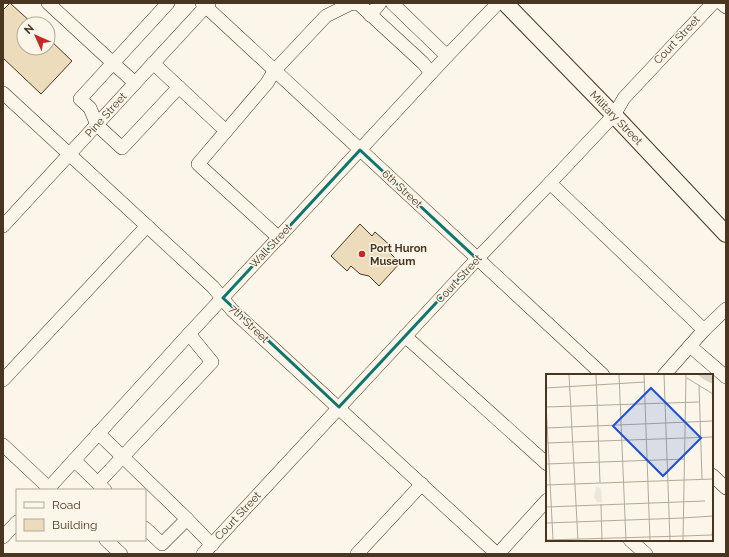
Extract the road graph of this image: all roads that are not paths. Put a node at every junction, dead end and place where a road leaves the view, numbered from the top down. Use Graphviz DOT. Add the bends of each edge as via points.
graph roads {
  1 [pos="48,3"];
  2 [pos="168,3"];
  3 [pos="380,3"];
  4 [pos="392,3"];
  5 [pos="498,3"];
  6 [pos="505,3"];
  7 [pos="713,3"];
  8 [pos="721,3"];
  9 [pos="206,4"];
  10 [pos="726,7"];
  11 [pos="370,15"];
  12 [pos="447,56"];
  13 [pos="153,63"];
  14 [pos="113,64"];
  15 [pos="275,70"];
  16 [pos="431,73"];
  17 [pos="134,83"];
  18 [pos="179,87"];
  19 [pos="3,93"];
  20 [pos="614,115"];
  21 [pos="97,125"];
  22 [pos="226,131"];
  23 [pos="360,150"];
  24 [pos="70,155"];
  25 [pos="550,183"];
  26 [pos="3,226"];
  27 [pos="147,226"];
  28 [pos="726,234"];
  29 [pos="279,238"];
  30 [pos="477,259"];
  31 [pos="223,298"];
  32 [pos="726,309"];
  33 [pos="704,330"];
  34 [pos="189,334"];
  35 [pos="405,336"];
  36 [pos="690,346"];
  37 [pos="602,374"];
  38 [pos="665,374"];
  39 [pos="726,377"];
  40 [pos="3,380"];
  41 [pos="339,407"];
  42 [pos="98,433"];
  43 [pos="3,445"];
  44 [pos="123,458"];
  45 [pos="74,460"];
  46 [pos="546,463"];
  47 [pos="713,476"];
  48 [pos="422,484"];
  49 [pos="101,487"];
  50 [pos="726,488"];
  51 [pos="49,489"];
  52 [pos="546,501"];
  53 [pos="187,520"];
  54 [pos="16,523"];
  55 [pos="146,529"];
  56 [pos="3,537"];
  57 [pos="107,541"];
  58 [pos="631,541"];
  59 [pos="208,549"];
  60 [pos="121,554"];
  61 [pos="357,554"];
  62 [pos="497,554"];
  63 [pos="646,554"];
  1 -- 14 [label="street"];
  2 -- 14 [label="street"];
  3 -- 11 [label="street"];
  4 -- 12 [label="street"];
  5 -- 12 [label="street, Wall Street"];
  6 -- 20 [label="main road, Military Street"];
  7 -- 20 [label="street, Court Street" via="624,98"];
  8 -- 10 [label="street"];
  9 -- 13 [label="street, Pine Street"];
  9 -- 15 [label="street, 6th Street"];
  11 -- 15 [label="street" via="358,4 352,3 326,16"];
  11 -- 16 [label="street"];
  12 -- 16 [label="street, Wall Street"];
  13 -- 17 [label="street, Pine Street"];
  13 -- 18 [label="street"];
  14 -- 17 [label="street"];
  14 -- 21 [label="street" via="80,99 90,108"];
  15 -- 22 [label="street"];
  15 -- 23 [label="street, 6th Street"];
  16 -- 23 [label="street, Wall Street"];
  17 -- 21 [label="street, Pine Street"];
  18 -- 21 [label="street" via="122,148"];
  18 -- 22 [label="street"];
  19 -- 24 [label="street, 7th Street"];
  20 -- 25 [label="street, Court Street"];
  20 -- 28 [label="main road, Military Street"];
  21 -- 24 [label="street, Pine Street"];
  22 -- 29 [label="street" via="198,164"];
  23 -- 29 [label="street, Wall Street"];
  23 -- 30 [label="street, 6th Street"];
  24 -- 26 [label="street, Pine Street"];
  24 -- 27 [label="street, 7th Street"];
  25 -- 30 [label="street, Court Street"];
  25 -- 33 [label="street"];
  27 -- 31 [label="street, 7th Street"];
  27 -- 40 [label="street"];
  29 -- 31 [label="street, Wall Street"];
  30 -- 35 [label="street, Court Street"];
  30 -- 37 [label="street, 6th Street"];
  31 -- 34 [label="street, Wall Street"];
  31 -- 41 [label="street, 7th Street" via="232,310"];
  32 -- 33 [label="street"];
  33 -- 36 [label="street"];
  34 -- 42 [label="street, Wall Street"];
  34 -- 44 [label="street" via="212,362"];
  35 -- 41 [label="street, Court Street"];
  35 -- 46 [label="street"];
  36 -- 38 [label="street"];
  36 -- 39 [label="street"];
  41 -- 48 [label="street, 7th Street"];
  41 -- 59 [label="street, Court Street"];
  42 -- 44 [label="street"];
  42 -- 45 [label="street, Wall Street"];
  43 -- 51 [label="street"];
  44 -- 49 [label="street"];
  44 -- 53 [label="street"];
  45 -- 49 [label="street"];
  45 -- 51 [label="street, Wall Street"];
  47 -- 50 [label="street"];
  48 -- 61 [label="street"];
  48 -- 62 [label="street, 7th Street"];
  52 -- 62 [label="street"];
  53 -- 55 [label="street" via="162,544"];
  53 -- 59 [label="street"];
  54 -- 56 [label="street"];
  57 -- 60 [label="street"];
  58 -- 63 [label="street"];
}
